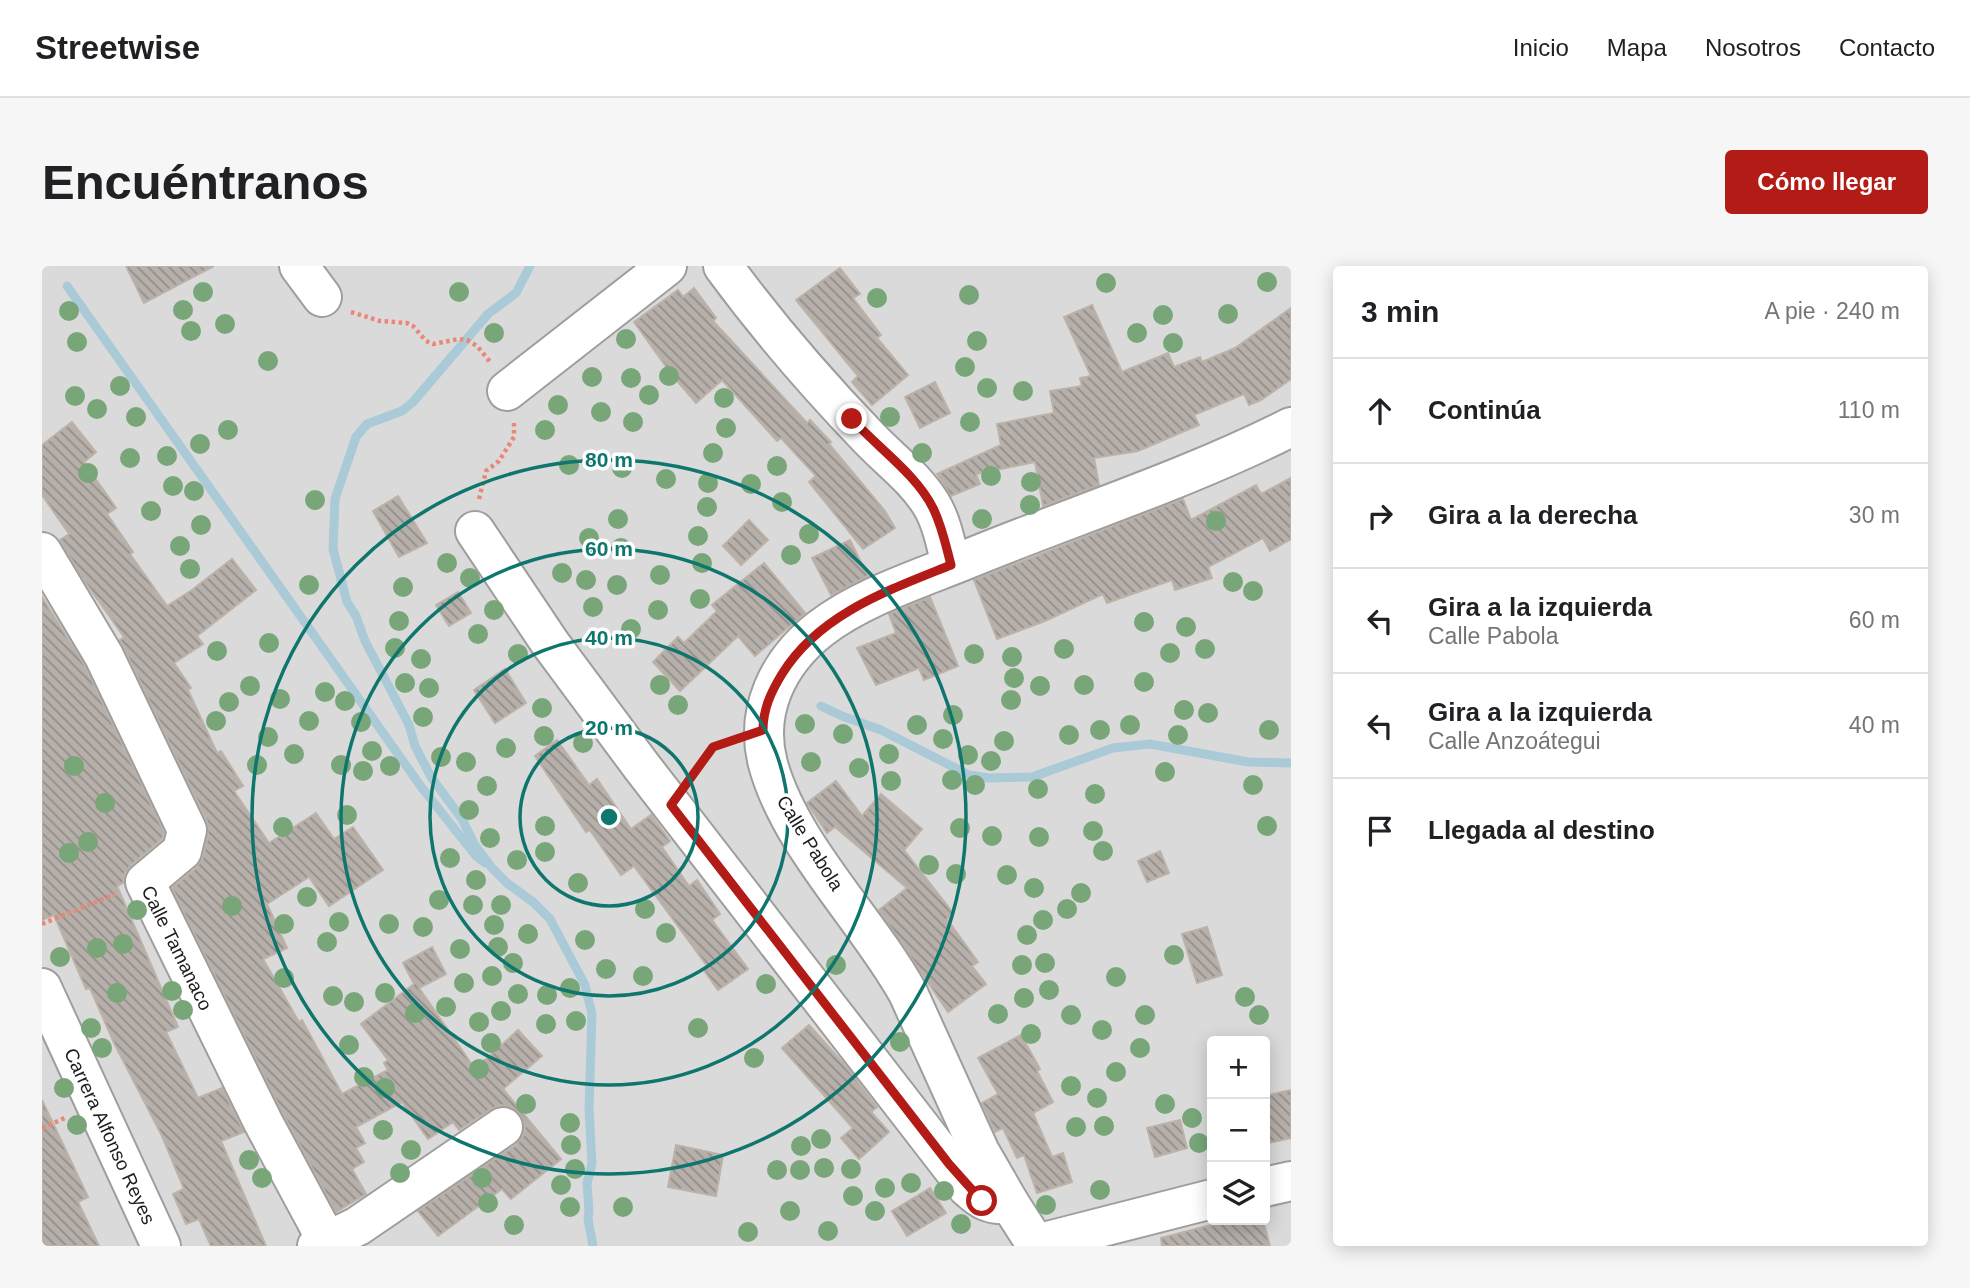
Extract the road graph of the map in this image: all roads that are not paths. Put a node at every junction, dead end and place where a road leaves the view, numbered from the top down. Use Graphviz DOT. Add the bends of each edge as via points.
graph roads {
  1 [pos="299,266"];
  2 [pos="667,266"];
  3 [pos="723,266"];
  4 [pos="322,297"];
  5 [pos="507,391"];
  6 [pos="1291,427"];
  7 [pos="475,531"];
  8 [pos="42,552"];
  9 [pos="951,565"];
  10 [pos="42,988"];
  11 [pos="503,1126"];
  12 [pos="1291,1181"];
  13 [pos="1270,1186"];
  14 [pos="1207,1200"];
  15 [pos="1010,1204"];
  16 [pos="342,1240"];
  17 [pos="1037,1245"];
  18 [pos="161,1246"];
  1 -- 4 [label="street"];
  2 -- 5 [label="street"];
  3 -- 9 [label="street" via="769,327 920,489 933,507"];
  6 -- 9 [label="street, Calle Pabola"];
  7 -- 15 [label="street" via="550,643 671,805 967,1186 982,1201"];
  8 -- 16 [label="street, Calle Tamanaco" via="104,656 187,830 182,851 145,882 263,1122"];
  9 -- 15 [label="street, Calle Pabola" via="898,587 819,630 777,682 763,730 768,764 789,815 902,981 968,1127"];
  10 -- 18 [label="street, Carrera Alfonso Reyes"];
  11 -- 16 [label="street"];
  12 -- 13 [label="street"];
  14 -- 17 [label="street"];
  15 -- 17 [label="street, Calle Pabola"];
}
